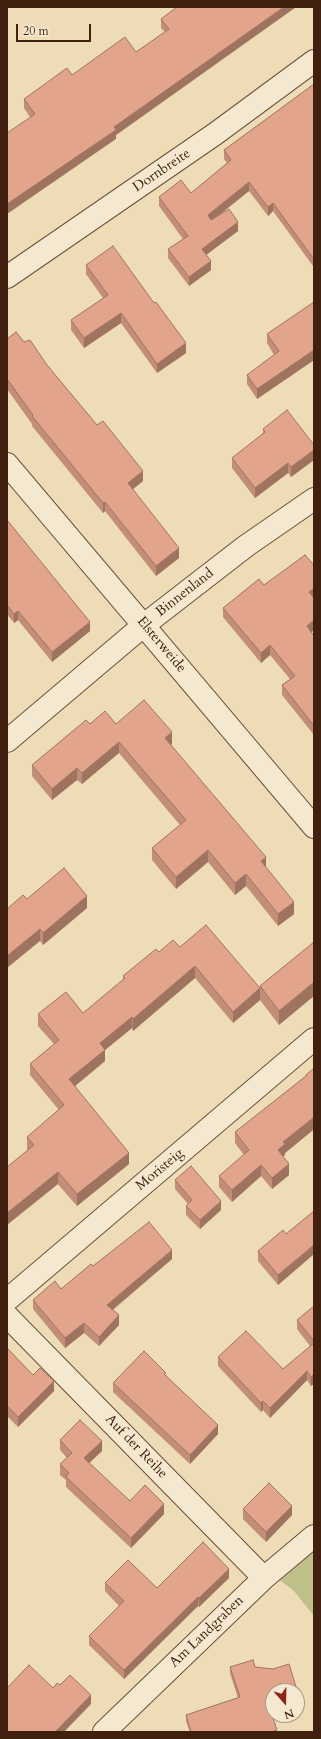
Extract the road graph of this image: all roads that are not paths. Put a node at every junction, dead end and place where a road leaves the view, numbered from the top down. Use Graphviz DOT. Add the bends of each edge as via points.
graph roads {
  1 [pos="314,61"];
  2 [pos="7,277"];
  3 [pos="7,464"];
  4 [pos="314,499"];
  5 [pos="144,625"];
  6 [pos="7,741"];
  7 [pos="314,827"];
  8 [pos="314,1039"];
  9 [pos="7,1300"];
  10 [pos="7,1316"];
  11 [pos="314,1536"];
  12 [pos="264,1578"];
  13 [pos="104,1732"];
  1 -- 2 [label="street, Dornbreite" via="215,134"];
  3 -- 5 [label="street, Elsterweide"];
  4 -- 5 [label="street, Binnenland" via="246,546"];
  5 -- 6 [label="street, Binnenland"];
  5 -- 7 [label="street, Elsterweide"];
  8 -- 9 [label="street, Moristeig"];
  10 -- 12 [label="street, Auf der Reihe"];
  11 -- 12 [label="street, Am Landgraben"];
  12 -- 13 [label="street, Am Landgraben"];
}
